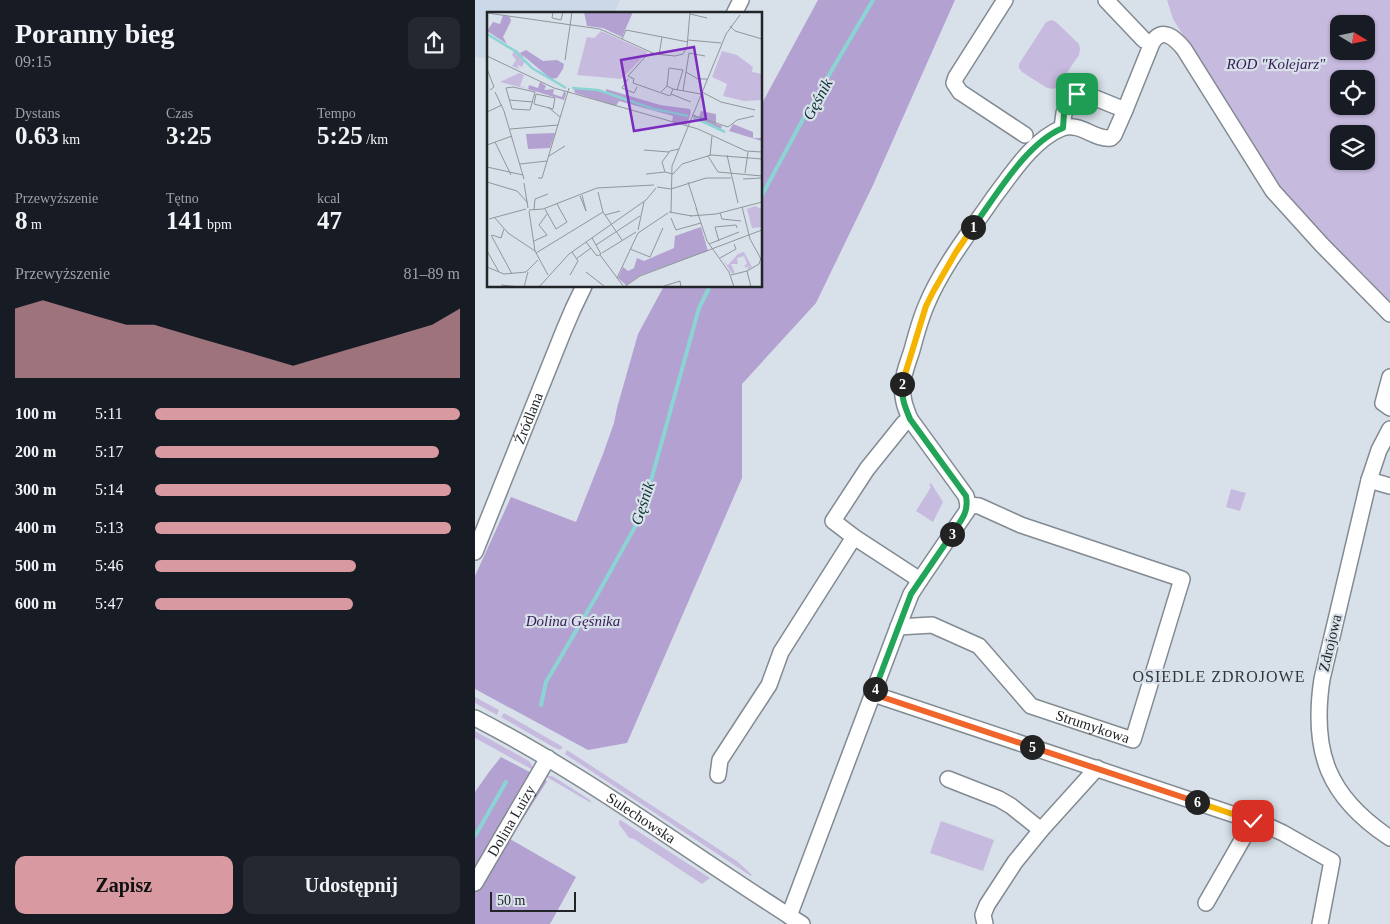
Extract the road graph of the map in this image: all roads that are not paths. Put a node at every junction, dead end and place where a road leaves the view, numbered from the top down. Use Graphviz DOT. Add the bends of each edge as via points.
graph roads {
  1 [pos="741,0"];
  2 [pos="1005,0"];
  3 [pos="1106,0"];
  4 [pos="735,12"];
  5 [pos="1151,38"];
  6 [pos="1125,110"];
  7 [pos="1063,128"];
  8 [pos="1025,135"];
  9 [pos="583,288"];
  10 [pos="1390,314"];
  11 [pos="1390,377"];
  12 [pos="1390,408"];
  13 [pos="910,419"];
  14 [pos="1390,429"];
  15 [pos="1369,480"];
  16 [pos="1390,486"];
  17 [pos="968,505"];
  18 [pos="853,537"];
  19 [pos="475,552"];
  20 [pos="920,580"];
  21 [pos="898,627"];
  22 [pos="873,694"];
  23 [pos="475,718"];
  24 [pos="548,758"];
  25 [pos="1097,768"];
  26 [pos="718,775"];
  27 [pos="948,779"];
  28 [pos="1253,821"];
  29 [pos="1041,830"];
  30 [pos="1390,838"];
  31 [pos="475,882"];
  32 [pos="1206,903"];
  33 [pos="789,916"];
  34 [pos="803,924"];
  35 [pos="985,924"];
  36 [pos="1320,924"];
  1 -- 4 [label="street"];
  2 -- 8 [label="street" via="954,83 960,92"];
  3 -- 5 [label="street"];
  5 -- 6 [label="street" via="1152,43"];
  5 -- 10 [label="street" via="1163,35 1177,40 1273,191"];
  6 -- 7 [label="street" via="1111,138 1073,126"];
  6 -- 7 [label="street" via="1080,93 1064,113"];
  7 -- 13 [label="street" via="1035,147 1016,168 962,242 933,292 903,381 902,396"];
  9 -- 19 [label="street, Źródlana"];
  11 -- 12 [label="street" via="1383,403"];
  13 -- 17 [label="street" via="966,496"];
  13 -- 18 [label="street" via="867,469 833,521"];
  14 -- 15 [label="street, Zdrojowa"];
  15 -- 16 [label="street"];
  15 -- 30 [label="street, Zdrojowa" via="1322,679 1318,724 1320,746 1329,775 1354,810"];
  17 -- 20 [label="street"];
  17 -- 21 [label="street, Strumykowa" via="979,506 1021,525 1182,579 1133,740 1031,706 979,646 932,625"];
  18 -- 20 [label="street"];
  18 -- 26 [label="street" via="781,652 769,685 720,760"];
  20 -- 21 [label="street"];
  21 -- 22 [label="street"];
  22 -- 25 [label="street"];
  22 -- 33 [label="street"];
  23 -- 24 [label="street, Sulechowska"];
  24 -- 31 [label="street, Dolina Luizy"];
  24 -- 33 [label="street, Sulechowska"];
  25 -- 28 [label="street"];
  25 -- 29 [label="street"];
  27 -- 29 [label="street" via="999,798"];
  28 -- 32 [label="street"];
  28 -- 36 [label="street" via="1283,833 1332,861"];
  29 -- 35 [label="street" via="987,905 983,915"];
  33 -- 34 [label="street, Sulechowska"];
}
